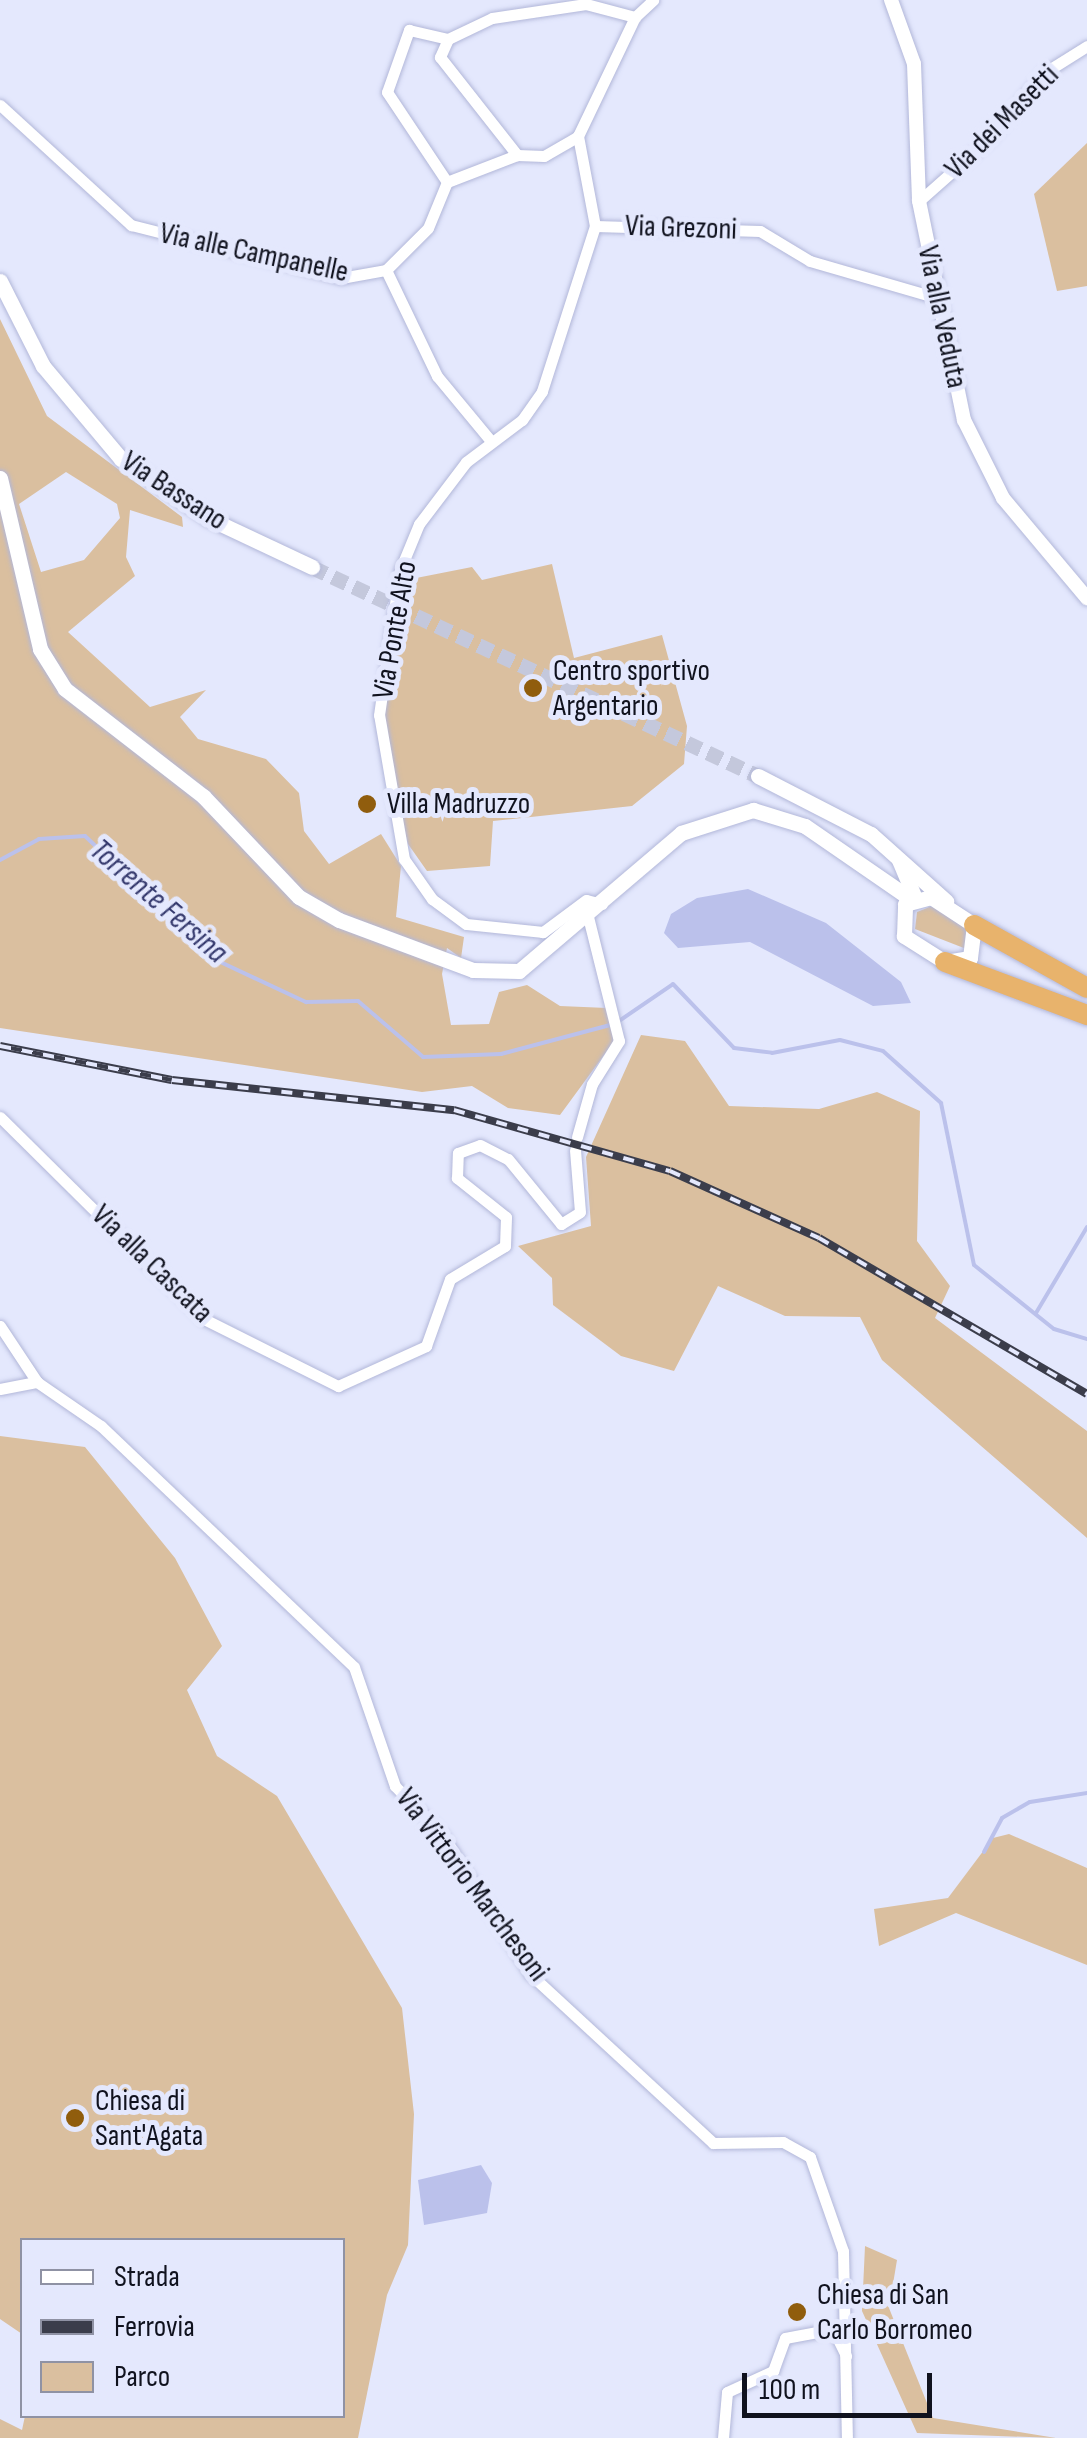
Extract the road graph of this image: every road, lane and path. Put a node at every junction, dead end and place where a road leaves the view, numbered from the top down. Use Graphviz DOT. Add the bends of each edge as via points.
graph roads {
  1 [pos="652,0"];
  2 [pos="890,0"];
  3 [pos="635,17"];
  4 [pos="448,38"];
  5 [pos="1087,46"];
  6 [pos="0,105"];
  7 [pos="578,136"];
  8 [pos="517,155"];
  9 [pos="447,182"];
  10 [pos="919,201"];
  11 [pos="595,226"];
  12 [pos="386,270"];
  13 [pos="0,282"];
  14 [pos="934,296"];
  15 [pos="490,442"];
  16 [pos="0,478"];
  17 [pos="312,567"];
  18 [pos="1087,598"];
  19 [pos="758,776"];
  20 [pos="891,848"];
  21 [pos="877,882"];
  22 [pos="913,898"];
  23 [pos="946,901"];
  24 [pos="602,904"];
  25 [pos="588,917"];
  26 [pos="900,922"];
  27 [pos="974,926"];
  28 [pos="945,962"];
  29 [pos="1087,988"];
  30 [pos="1087,1015"];
  31 [pos="0,1117"];
  32 [pos="0,1326"];
  33 [pos="37,1382"];
  34 [pos="0,1389"];
  35 [pos="848,2360"];
  36 [pos="723,2438"];
  37 [pos="847,2438"];
  1 -- 3 [label="street"];
  2 -- 10 [label="street, Via alla Veduta" via="917,87"];
  3 -- 4 [label="street" via="586,4 541,9"];
  3 -- 7 [label="street"];
  4 -- 8 [label="street" via="440,57"];
  4 -- 9 [label="street" via="409,30 388,92"];
  5 -- 10 [label="street, Via dei Masetti" via="1044,72 992,137"];
  6 -- 12 [label="street, Via alle Campanelle" via="132,225 340,278"];
  7 -- 8 [label="street" via="544,156"];
  7 -- 11 [label="street, Via Ponte Alto"];
  8 -- 9 [label="street"];
  9 -- 12 [label="street, Via alle Campanelle" via="428,228"];
  10 -- 14 [label="street, Via alla Veduta"];
  11 -- 14 [label="street, Via Grezoni" via="760,231 830,268"];
  11 -- 15 [label="street, Via Ponte Alto" via="542,391 522,420"];
  12 -- 15 [label="street" via="436,376"];
  13 -- 17 [label="main road, Via Bassano" via="43,366 121,459 208,518"];
  14 -- 18 [label="street, Via alla Veduta" via="984,463"];
  15 -- 24 [label="street, Via Ponte Alto" via="430,506 405,558 379,715 404,858 432,899 482,926 549,932 586,900"];
  16 -- 25 [label="main road" via="54,674 203,796 300,897 339,920 504,975 535,964"];
  19 -- 20 [label="main road"];
  20 -- 22 [label="main road"];
  20 -- 23 [label="main road"];
  21 -- 22 [label="main road"];
  21 -- 24 [label="main road" via="792,819 738,811 681,833"];
  21 -- 26 [label="main road"];
  22 -- 23 [label="main road"];
  22 -- 26 [label="main road"];
  23 -- 27 [label="main road"];
  24 -- 25 [label="main road"];
  25 -- 31 [label="street, Via alla Cascata" via="618,1033 580,1122 580,1212 561,1224 508,1159 480,1145 458,1153 462,1184 502,1210 505,1246 450,1279 426,1346 338,1386 204,1319"];
  26 -- 28 [label="main road" via="911,943"];
  27 -- 28 [label="main road" via="970,958"];
  27 -- 29 [label="highway"];
  28 -- 30 [label="highway"];
  32 -- 33 [label="street, Via Vittorio Marchesoni"];
  33 -- 34 [label="street"];
  33 -- 35 [label="street, Via Vittorio Marchesoni" via="101,1426 354,1666 396,1786 444,1837 530,1974 713,2143 783,2142 810,2157 843,2251"];
  35 -- 36 [label="street" via="833,2329 785,2338 773,2371 727,2392"];
  35 -- 37 [label="street, Via Vittorio Marchesoni"];
}
